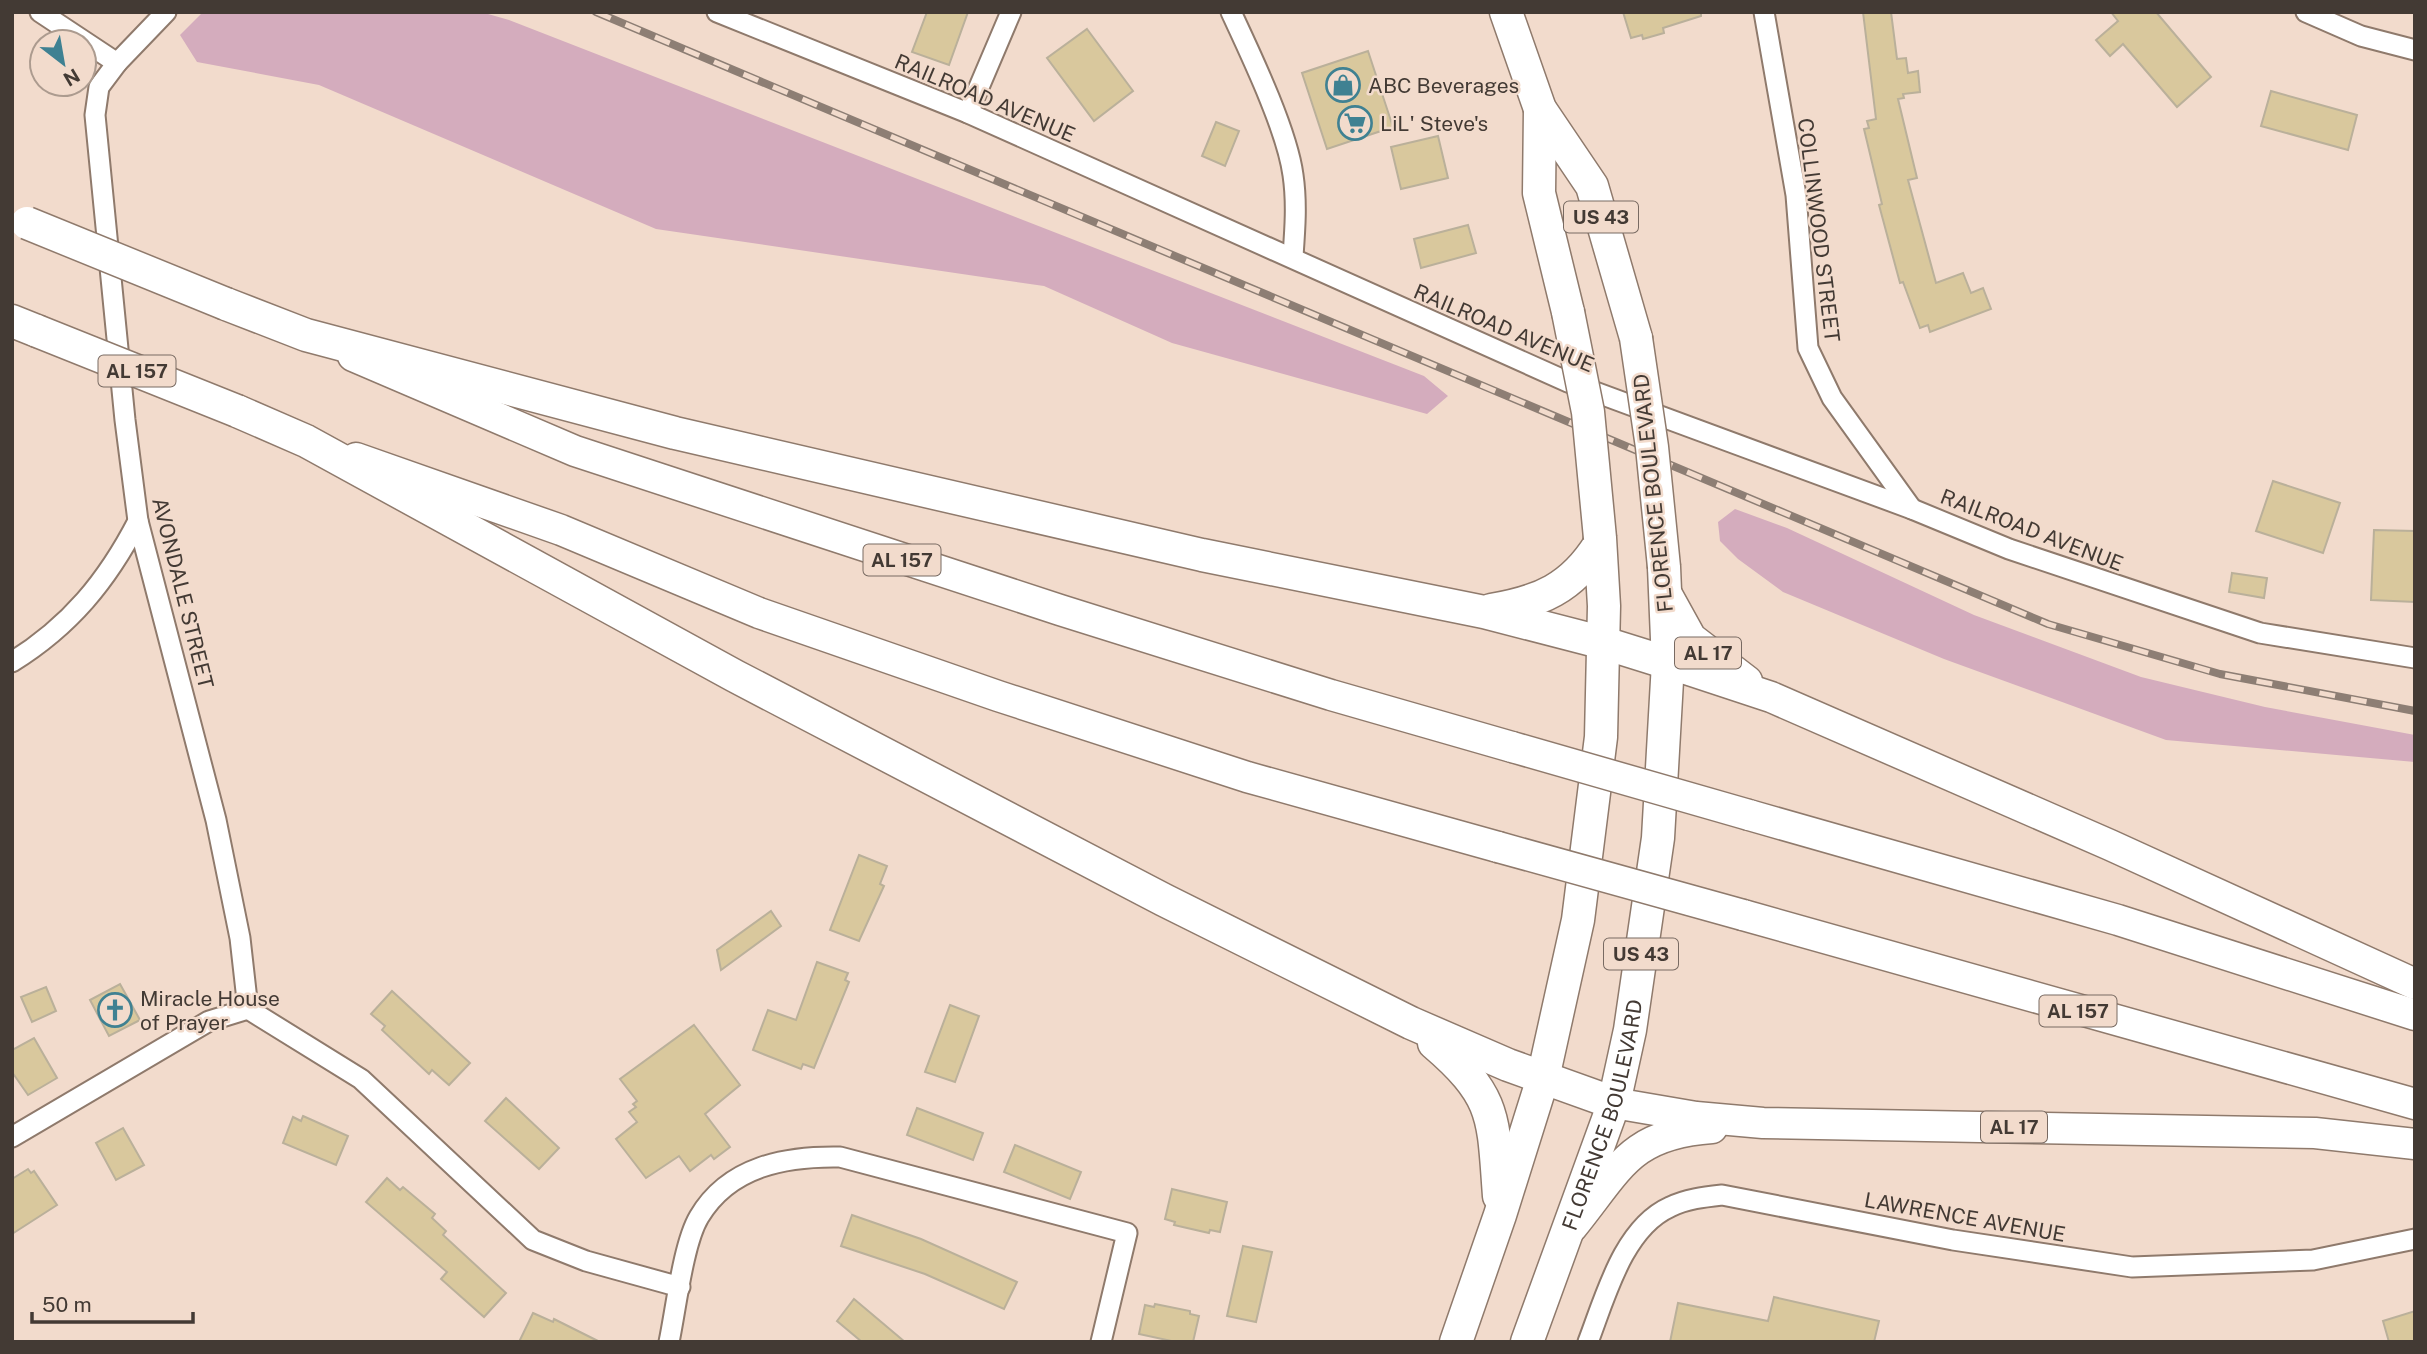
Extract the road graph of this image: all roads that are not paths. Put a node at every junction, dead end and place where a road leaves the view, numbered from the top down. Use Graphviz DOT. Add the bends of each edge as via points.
graph roads {
  1 [pos="40,12"];
  2 [pos="166,12"];
  3 [pos="717,12"];
  4 [pos="1011,12"];
  5 [pos="1231,12"];
  6 [pos="1506,12"];
  7 [pos="1764,12"];
  8 [pos="2306,12"];
  9 [pos="2415,50"];
  10 [pos="117,64"];
  11 [pos="1540,109"];
  12 [pos="968,113"];
  13 [pos="20,220"];
  14 [pos="1293,256"];
  15 [pos="25,326"];
  16 [pos="306,335"];
  17 [pos="306,441"];
  18 [pos="1912,509"];
  19 [pos="138,522"];
  20 [pos="1599,541"];
  21 [pos="1664,579"];
  22 [pos="1484,612"];
  23 [pos="1604,643"];
  24 [pos="2415,657"];
  25 [pos="12,662"];
  26 [pos="1668,663"];
  27 [pos="1770,697"];
  28 [pos="2415,984"];
  29 [pos="248,1009"];
  30 [pos="2415,1015"];
  31 [pos="1411,1024"];
  32 [pos="1543,1078"];
  33 [pos="1614,1102"];
  34 [pos="2415,1104"];
  35 [pos="1763,1124"];
  36 [pos="12,1137"];
  37 [pos="2415,1144"];
  38 [pos="1500,1215"];
  39 [pos="1566,1236"];
  40 [pos="2415,1239"];
  41 [pos="680,1287"];
  42 [pos="669,1342"];
  43 [pos="1101,1342"];
  44 [pos="1456,1342"];
  45 [pos="1527,1342"];
  46 [pos="1588,1342"];
  1 -- 10 [label="street"];
  2 -- 10 [label="street, AVONDALE STREET"];
  3 -- 12 [label="street, RAILROAD AVENUE"];
  4 -- 12 [label="street"];
  5 -- 14 [label="street" via="1293,173"];
  6 -- 11 [label="highway, FLORENCE BOULEVARD / US 43"];
  7 -- 18 [label="street, COLLINWOOD STREET" via="1796,195 1808,348 1832,398"];
  8 -- 9 [label="street" via="2361,36"];
  10 -- 19 [label="street, AVONDALE STREET" via="99,87 95,116"];
  11 -- 20 [label="highway, FLORENCE BOULEVARD / US 43, bridge" via="1539,193 1588,412"];
  11 -- 21 [label="highway, FLORENCE BOULEVARD / US 43, bridge" via="1592,186 1636,338"];
  12 -- 14 [label="street, RAILROAD AVENUE"];
  13 -- 16 [label="highway, AL 157, bridge"];
  14 -- 18 [label="street, RAILROAD AVENUE" via="1568,382"];
  15 -- 17 [label="highway, AL 157, bridge"];
  16 -- 22 [label="highway" via="674,433 919,492"];
  16 -- 30 [label="main road, AL 157, bridge" via="575,451 1060,610 1331,695 2118,920"];
  17 -- 31 [label="highway" via="1040,837"];
  17 -- 34 [label="main road, AL 157, bridge" via="561,530 759,613 1247,778"];
  18 -- 24 [label="street, RAILROAD AVENUE" via="2034,559 2259,633"];
  19 -- 25 [label="street" via="101,585 64,625"];
  19 -- 29 [label="street, AVONDALE STREET" via="216,820 240,938"];
  20 -- 22 [label="highway" via="1585,566 1559,588 1529,604"];
  20 -- 23 [label="highway, FLORENCE BOULEVARD / US 43"];
  21 -- 26 [label="highway, FLORENCE BOULEVARD / US 43"];
  21 -- 27 [label="main road, AL 17" via="1691,638"];
  22 -- 23 [label="highway"];
  23 -- 26 [label="highway"];
  23 -- 32 [label="highway, FLORENCE BOULEVARD / US 43" via="1592,824"];
  26 -- 27 [label="main road"];
  26 -- 33 [label="highway, FLORENCE BOULEVARD / US 43" via="1658,838 1630,1030"];
  27 -- 28 [label="main road, AL 17"];
  29 -- 36 [label="street" via="209,1021"];
  29 -- 41 [label="street" via="361,1079 533,1240 586,1261"];
  31 -- 32 [label="highway"];
  31 -- 38 [label="highway" via="1460,1065 1493,1116"];
  32 -- 33 [label="highway, AL 17"];
  32 -- 38 [label="highway, FLORENCE BOULEVARD / US 43"];
  33 -- 35 [label="main road, AL 17"];
  33 -- 39 [label="highway, FLORENCE BOULEVARD / US 43"];
  35 -- 37 [label="main road, AL 17" via="2315,1133"];
  35 -- 39 [label="main road" via="1688,1129 1656,1138 1629,1155"];
  38 -- 44 [label="highway, FLORENCE BOULEVARD / US 43"];
  39 -- 45 [label="highway, FLORENCE BOULEVARD / US 43"];
  40 -- 46 [label="street, LAWRENCE AVENUE" via="2313,1260 2132,1268 1953,1240 1722,1195 1668,1207 1644,1225 1627,1252"];
  41 -- 42 [label="street"];
  41 -- 43 [label="street" via="698,1219 716,1193 772,1161 839,1157 1127,1233"];
}
